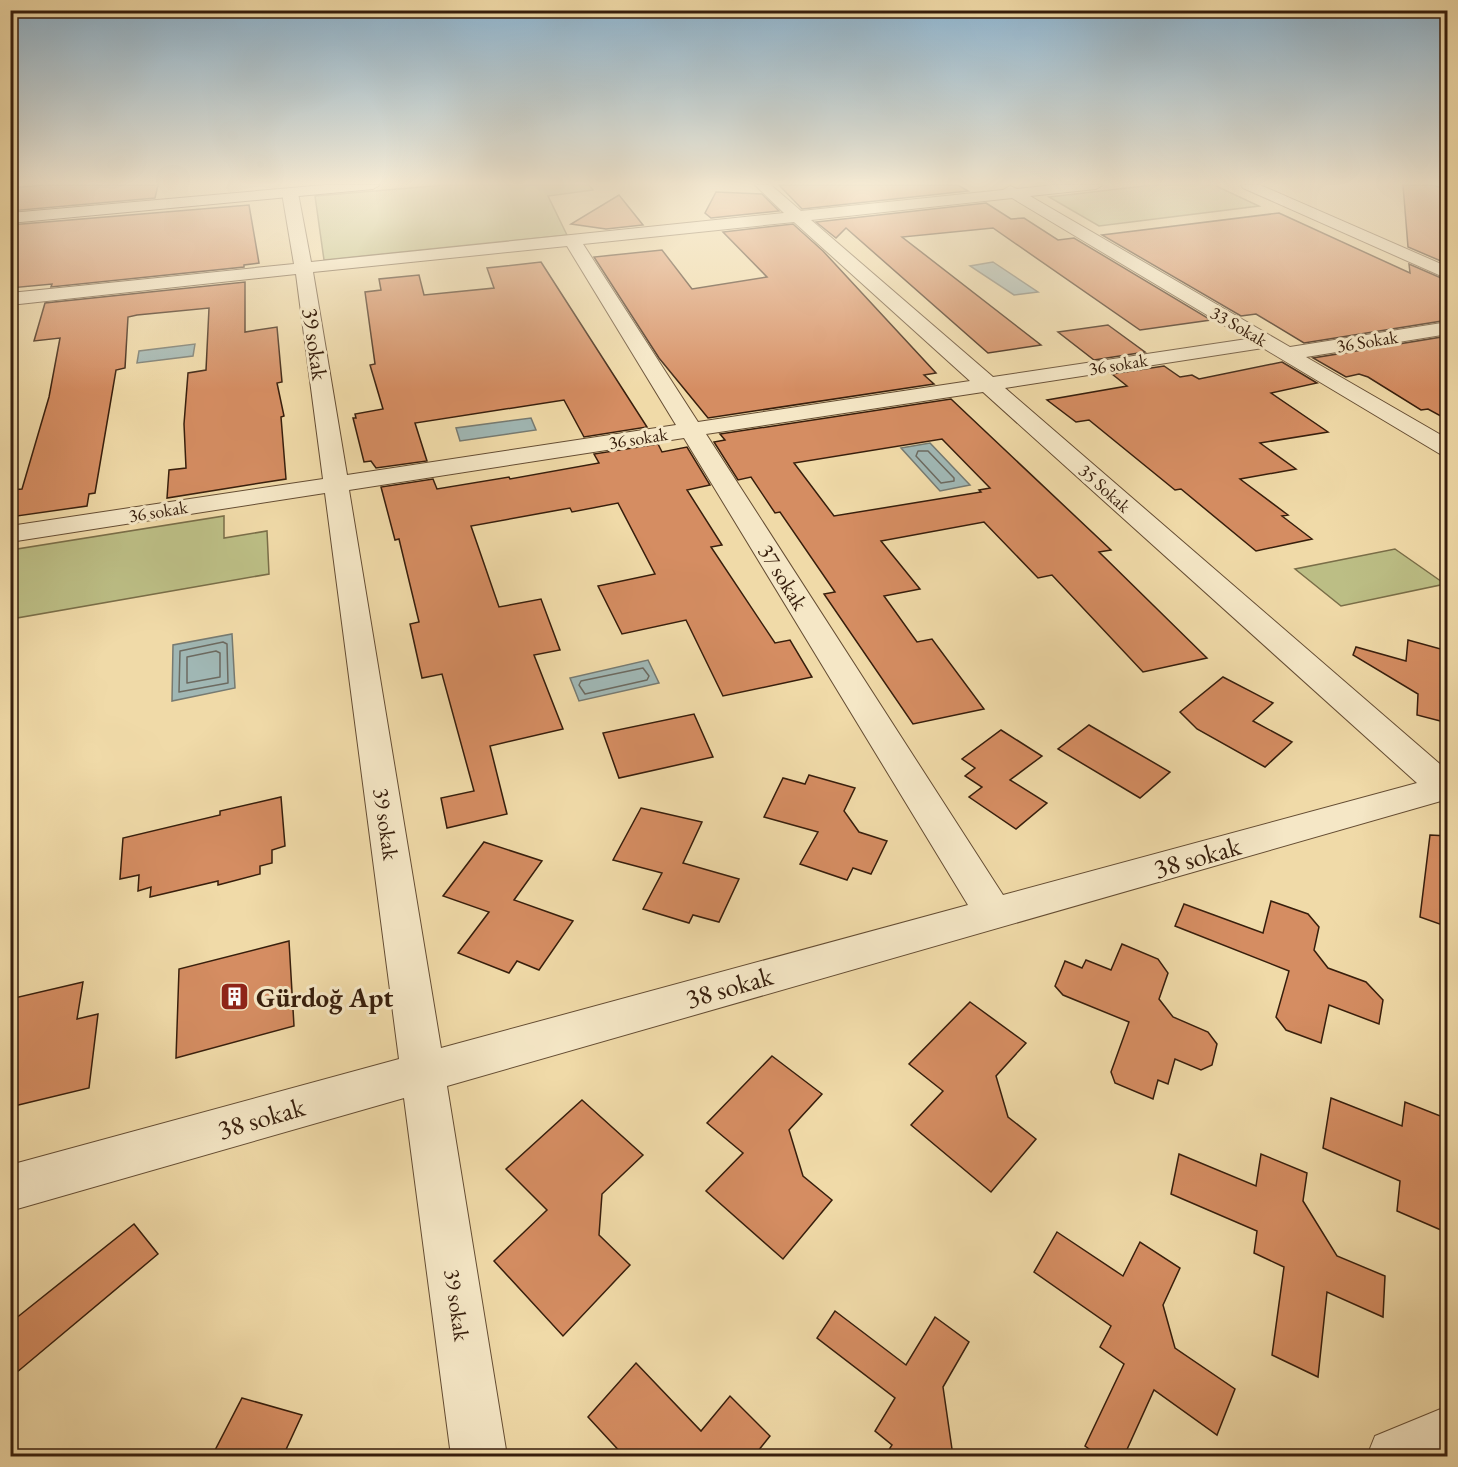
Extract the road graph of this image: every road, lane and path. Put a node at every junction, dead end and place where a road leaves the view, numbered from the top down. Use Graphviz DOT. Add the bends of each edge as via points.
graph roads {
  1 [pos="301,253"];
  2 [pos="448,253"];
  3 [pos="580,253"];
  4 [pos="839,253"];
  5 [pos="1116,253"];
  6 [pos="1402,253"];
  7 [pos="304,269"];
  8 [pos="1448,274"];
  9 [pos="10,299"];
  10 [pos="1448,328"];
  11 [pos="1266,342"];
  12 [pos="1286,354"];
  13 [pos="987,384"];
  14 [pos="690,430"];
  15 [pos="1448,449"];
  16 [pos="335,484"];
  17 [pos="10,534"];
  18 [pos="1446,789"];
  19 [pos="994,914"];
  20 [pos="422,1073"];
  21 [pos="10,1188"];
  22 [pos="1448,1434"];
  23 [pos="479,1456"];
  24 [pos="1395,1456"];
  1 -- 7 [label="street, 39 sokak"];
  2 -- 7 [label="street"];
  3 -- 14 [label="street, 37 sokak"];
  4 -- 13 [label="street, 35 Sokak"];
  5 -- 11 [label="street, 33 Sokak"];
  6 -- 8 [label="street"];
  7 -- 9 [label="street"];
  7 -- 16 [label="street, 39 sokak"];
  10 -- 12 [label="street, 36 Sokak"];
  11 -- 12 [label="street, 33 Sokak"];
  11 -- 13 [label="street, 36 sokak"];
  12 -- 15 [label="street, 33 Sokak"];
  13 -- 14 [label="street, 36 sokak"];
  13 -- 18 [label="street, 35 Sokak"];
  14 -- 16 [label="street, 36 sokak"];
  14 -- 19 [label="street, 37 sokak"];
  16 -- 17 [label="street, 36 sokak"];
  16 -- 20 [label="street, 39 sokak"];
  18 -- 19 [label="street, 38 sokak"];
  19 -- 20 [label="street, 38 sokak"];
  20 -- 21 [label="street, 38 sokak"];
  20 -- 23 [label="street, 39 sokak"];
  22 -- 24 [label="street"];
}
